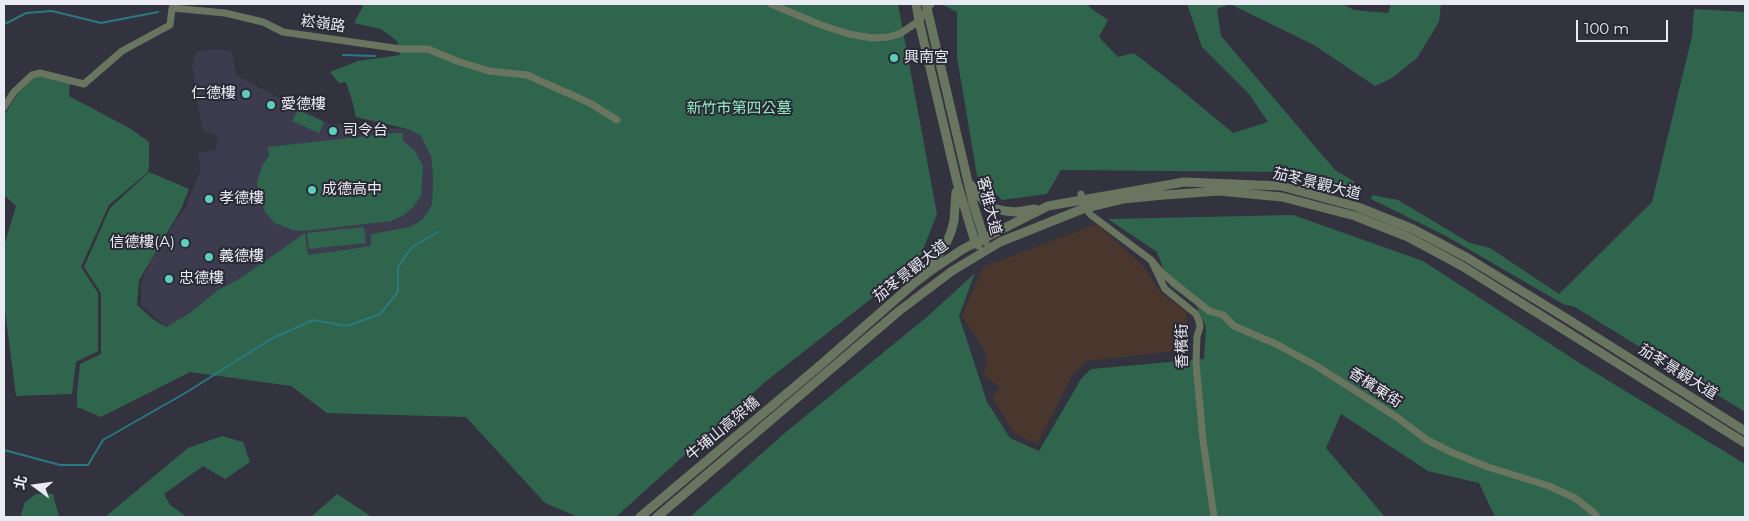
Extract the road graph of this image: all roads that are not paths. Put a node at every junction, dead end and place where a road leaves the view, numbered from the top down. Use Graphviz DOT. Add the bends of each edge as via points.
graph roads {
  1 [pos="771,4"];
  2 [pos="916,4"];
  3 [pos="928,6"];
  4 [pos="918,21"];
  5 [pos="4,107"];
  6 [pos="617,120"];
  7 [pos="968,181"];
  8 [pos="957,182"];
  9 [pos="1083,200"];
  10 [pos="1048,206"];
  11 [pos="985,237"];
  12 [pos="975,242"];
  13 [pos="985,251"];
  14 [pos="1151,260"];
  15 [pos="912,285"];
  16 [pos="821,371"];
  17 [pos="1745,431"];
  18 [pos="1745,443"];
  19 [pos="644,514"];
  20 [pos="657,517"];
  21 [pos="1214,517"];
  22 [pos="1597,517"];
  1 -- 4 [label="street" via="821,25 872,38 901,33"];
  2 -- 4 [label="street, 客雅大道"];
  3 -- 4 [label="street"];
  3 -- 7 [label="street, 客雅大道"];
  4 -- 8 [label="street, 客雅大道"];
  5 -- 6 [label="street, 崧嶺路" via="32,75 40,73 84,84 122,51 170,25 172,8 225,13 263,22 283,32 428,50 489,71 527,75 590,102"];
  7 -- 10 [label="street" via="993,208 1016,212"];
  7 -- 11 [label="street, 客雅大道"];
  8 -- 12 [label="street, 客雅大道"];
  8 -- 15 [label="street" via="954,220 945,246"];
  9 -- 10 [label="street, 茄苳景觀大道"];
  9 -- 13 [label="street, 茄苳景觀大道"];
  9 -- 14 [label="street, 香檳街" via="1091,215"];
  9 -- 17 [label="street, 茄苳景觀大道" via="1164,184 1210,182 1281,186 1358,207 1413,229 1466,257"];
  9 -- 18 [label="street, 茄苳景觀大道" via="1219,191 1282,197 1355,216 1408,237 1462,266"];
  10 -- 11 [label="street, 茄苳景觀大道"];
  11 -- 12 [label="street, 茄苳景觀大道"];
  11 -- 13 [label="street, 客雅大道"];
  12 -- 13 [label="street, 客雅大道"];
  12 -- 15 [label="street, 茄苳景觀大道"];
  13 -- 16 [label="street, 茄苳景觀大道" via="952,271"];
  14 -- 21 [label="street, 香檳街" via="1165,289 1196,314 1199,322 1196,363"];
  14 -- 22 [label="street, 香檳東街" via="1209,312 1223,315 1234,326 1315,365 1428,440 1488,467 1549,486 1575,498"];
  15 -- 16 [label="street, 茄苳景觀大道"];
  16 -- 19 [label="street, 牛埔山高架橋"];
  16 -- 20 [label="street, 牛埔山高架橋"];
}
